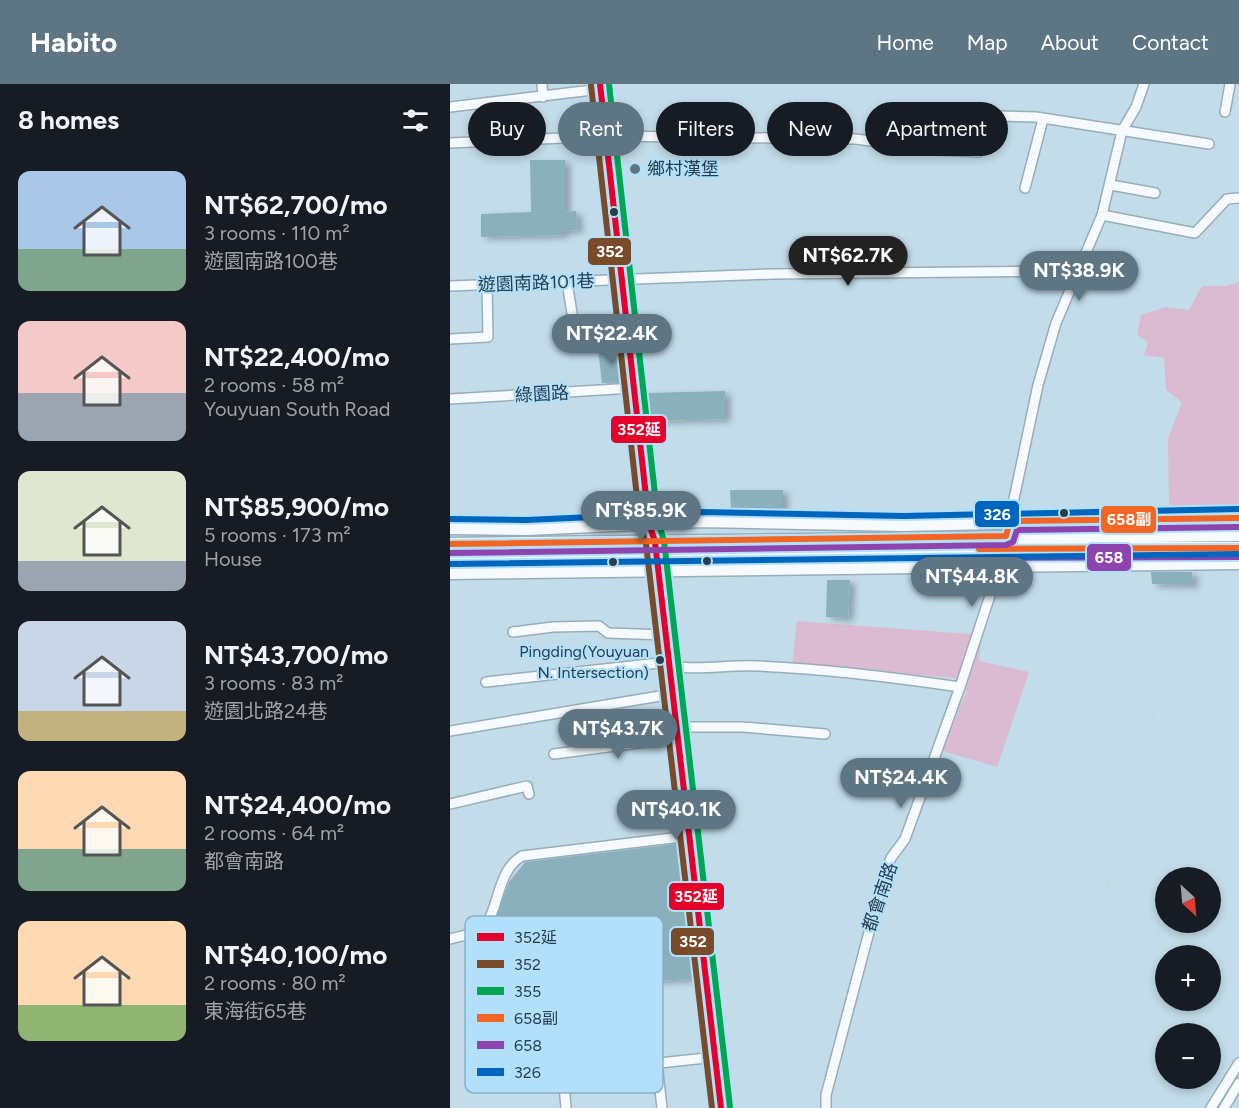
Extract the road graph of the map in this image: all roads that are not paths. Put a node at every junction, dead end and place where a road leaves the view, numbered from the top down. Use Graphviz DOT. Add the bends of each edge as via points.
graph roads {
  1 [pos="542,84"];
  2 [pos="1144,84"];
  3 [pos="1230,84"];
  4 [pos="601,86"];
  5 [pos="543,96"];
  6 [pos="603,102"];
  7 [pos="450,107"];
  8 [pos="1225,112"];
  9 [pos="1043,119"];
  10 [pos="1122,131"];
  11 [pos="644,136"];
  12 [pos="558,138"];
  13 [pos="450,143"];
  14 [pos="1209,144"];
  15 [pos="608,156"];
  16 [pos="1111,185"];
  17 [pos="1025,188"];
  18 [pos="1155,193"];
  19 [pos="1239,198"];
  20 [pos="1102,215"];
  21 [pos="1075,277"];
  22 [pos="622,280"];
  23 [pos="567,282"];
  24 [pos="450,286"];
  25 [pos="487,286"];
  26 [pos="627,326"];
  27 [pos="450,339"];
  28 [pos="634,388"];
  29 [pos="450,399"];
  30 [pos="1239,518"];
  31 [pos="1010,521"];
  32 [pos="649,523"];
  33 [pos="450,528"];
  34 [pos="1239,535"];
  35 [pos="655,542"];
  36 [pos="1005,542"];
  37 [pos="450,544"];
  38 [pos="1239,548"];
  39 [pos="656,555"];
  40 [pos="450,556"];
  41 [pos="1239,563"];
  42 [pos="1000,565"];
  43 [pos="658,572"];
  44 [pos="450,573"];
  45 [pos="513,632"];
  46 [pos="665,634"];
  47 [pos="670,666"];
  48 [pos="486,682"];
  49 [pos="960,687"];
  50 [pos="672,694"];
  51 [pos="676,727"];
  52 [pos="450,731"];
  53 [pos="825,734"];
  54 [pos="677,738"];
  55 [pos="554,754"];
  56 [pos="529,795"];
  57 [pos="450,804"];
  58 [pos="689,836"];
  59 [pos="489,916"];
  60 [pos="465,935"];
  61 [pos="450,939"];
  62 [pos="715,1057"];
  63 [pos="663,1062"];
  64 [pos="1239,1063"];
  65 [pos="1239,1083"];
  66 [pos="565,1093"];
  67 [pos="660,1093"];
  68 [pos="566,1108"];
  69 [pos="662,1108"];
  70 [pos="721,1108"];
  71 [pos="826,1108"];
  72 [pos="1212,1108"];
  73 [pos="1224,1108"];
  1 -- 5 [label="street"];
  2 -- 10 [label="street, 都會南路"];
  3 -- 8 [label="street"];
  4 -- 5 [label="street"];
  4 -- 6 [label="street"];
  5 -- 7 [label="street"];
  9 -- 10 [label="street"];
  9 -- 11 [label="street" via="997,116 991,125 991,146 979,152 856,139"];
  9 -- 17 [label="street"];
  10 -- 14 [label="street"];
  10 -- 16 [label="street, 都會南路"];
  12 -- 13 [label="street"];
  15 -- 22 [label="street"];
  16 -- 18 [label="street"];
  16 -- 20 [label="street, 都會南路"];
  19 -- 20 [label="street" via="1227,199 1196,233"];
  20 -- 21 [label="street, 都會南路"];
  21 -- 22 [label="street, 遊園南路101巷" via="1042,272 771,274"];
  21 -- 31 [label="street, 都會南路" via="1056,323 1038,385"];
  22 -- 23 [label="street, 遊園南路101巷"];
  22 -- 26 [label="street"];
  23 -- 25 [label="street, 遊園南路101巷"];
  23 -- 26 [label="street" via="575,332"];
  24 -- 25 [label="street, 遊園南路101巷"];
  25 -- 27 [label="street" via="488,337"];
  26 -- 28 [label="street"];
  28 -- 29 [label="street, 綠園路"];
  28 -- 32 [label="street"];
  30 -- 31 [label="main road"];
  31 -- 32 [label="main road" via="903,525 702,520"];
  31 -- 36 [label="street, 都會南路"];
  32 -- 33 [label="main road"];
  32 -- 35 [label="street"];
  34 -- 36 [label="main road"];
  35 -- 36 [label="main road"];
  35 -- 37 [label="main road"];
  35 -- 39 [label="street"];
  36 -- 38 [label="main road"];
  36 -- 39 [label="main road" via="902,553"];
  36 -- 42 [label="street, 都會南路"];
  39 -- 40 [label="main road"];
  39 -- 43 [label="street"];
  41 -- 42 [label="main road"];
  42 -- 43 [label="main road"];
  42 -- 49 [label="street, 都會南路"];
  43 -- 44 [label="main road"];
  43 -- 46 [label="street"];
  45 -- 46 [label="street" via="599,626 608,633"];
  46 -- 47 [label="street"];
  47 -- 48 [label="street" via="659,663"];
  47 -- 49 [label="street" via="827,669"];
  47 -- 50 [label="street"];
  49 -- 71 [label="street, 都會南路" via="905,839 882,883 826,1095"];
  50 -- 51 [label="street"];
  50 -- 52 [label="street"];
  51 -- 53 [label="street" via="743,727"];
  51 -- 54 [label="street"];
  54 -- 55 [label="street"];
  54 -- 58 [label="street"];
  56 -- 57 [label="street" via="527,786"];
  58 -- 59 [label="street" via="522,856 506,871"];
  58 -- 62 [label="street"];
  60 -- 61 [label="street"];
  62 -- 63 [label="street"];
  62 -- 70 [label="street"];
  64 -- 72 [label="street"];
  65 -- 73 [label="street"];
  66 -- 68 [label="street"];
  67 -- 69 [label="street"];
}
